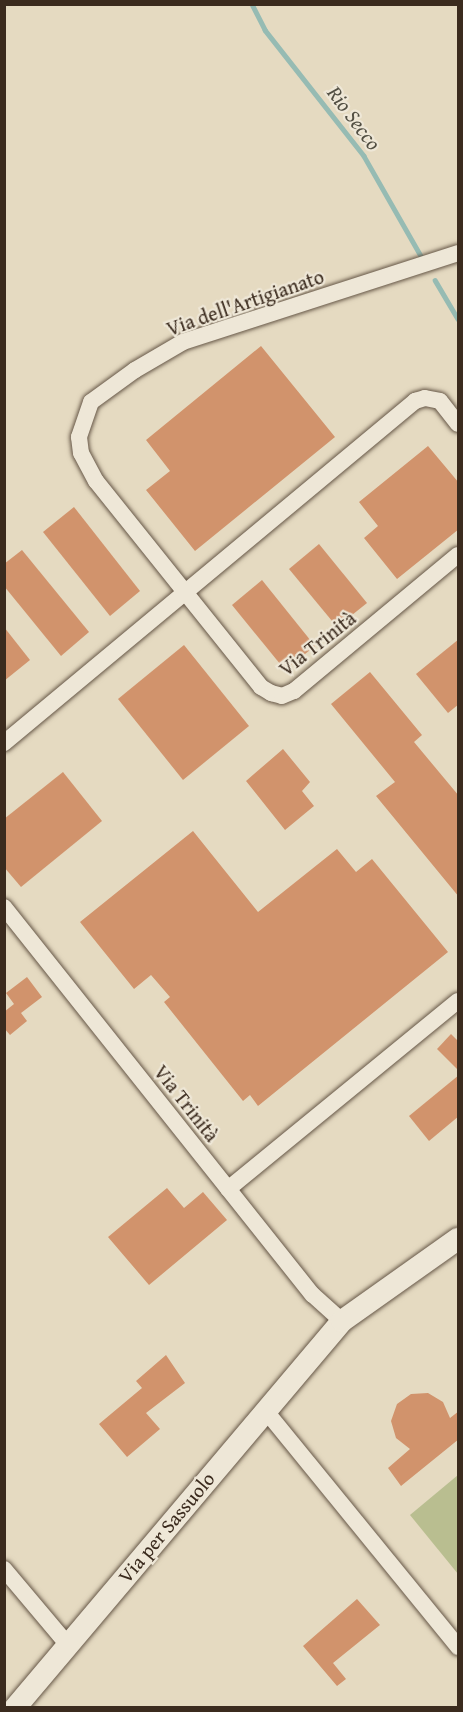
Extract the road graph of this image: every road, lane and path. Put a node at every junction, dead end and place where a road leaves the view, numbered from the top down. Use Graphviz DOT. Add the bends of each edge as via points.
graph roads {
  1 [pos="459,254"];
  2 [pos="459,424"];
  3 [pos="79,437"];
  4 [pos="459,555"];
  5 [pos="187,594"];
  6 [pos="4,743"];
  7 [pos="4,907"];
  8 [pos="459,1001"];
  9 [pos="228,1189"];
  10 [pos="457,1243"];
  11 [pos="342,1321"];
  12 [pos="265,1410"];
  13 [pos="4,1569"];
  14 [pos="68,1645"];
  15 [pos="459,1647"];
  16 [pos="15,1707"];
  1 -- 3 [label="street, Via dell'Artigianato" via="183,342 91,402"];
  2 -- 5 [label="street" via="440,401 415,401"];
  3 -- 5 [label="street, Via Trinità" via="81,453 96,481"];
  4 -- 5 [label="street, Via Trinità" via="294,692 282,696 261,687"];
  5 -- 6 [label="street"];
  7 -- 9 [label="street, Via Trinità"];
  8 -- 9 [label="street"];
  9 -- 11 [label="street, Via Trinità" via="313,1295"];
  10 -- 11 [label="main road, Via per Sassuolo"];
  11 -- 12 [label="main road, Via per Sassuolo"];
  12 -- 14 [label="main road, Via per Sassuolo"];
  12 -- 15 [label="street"];
  13 -- 14 [label="street"];
  14 -- 16 [label="main road, Via per Sassuolo"];
}
